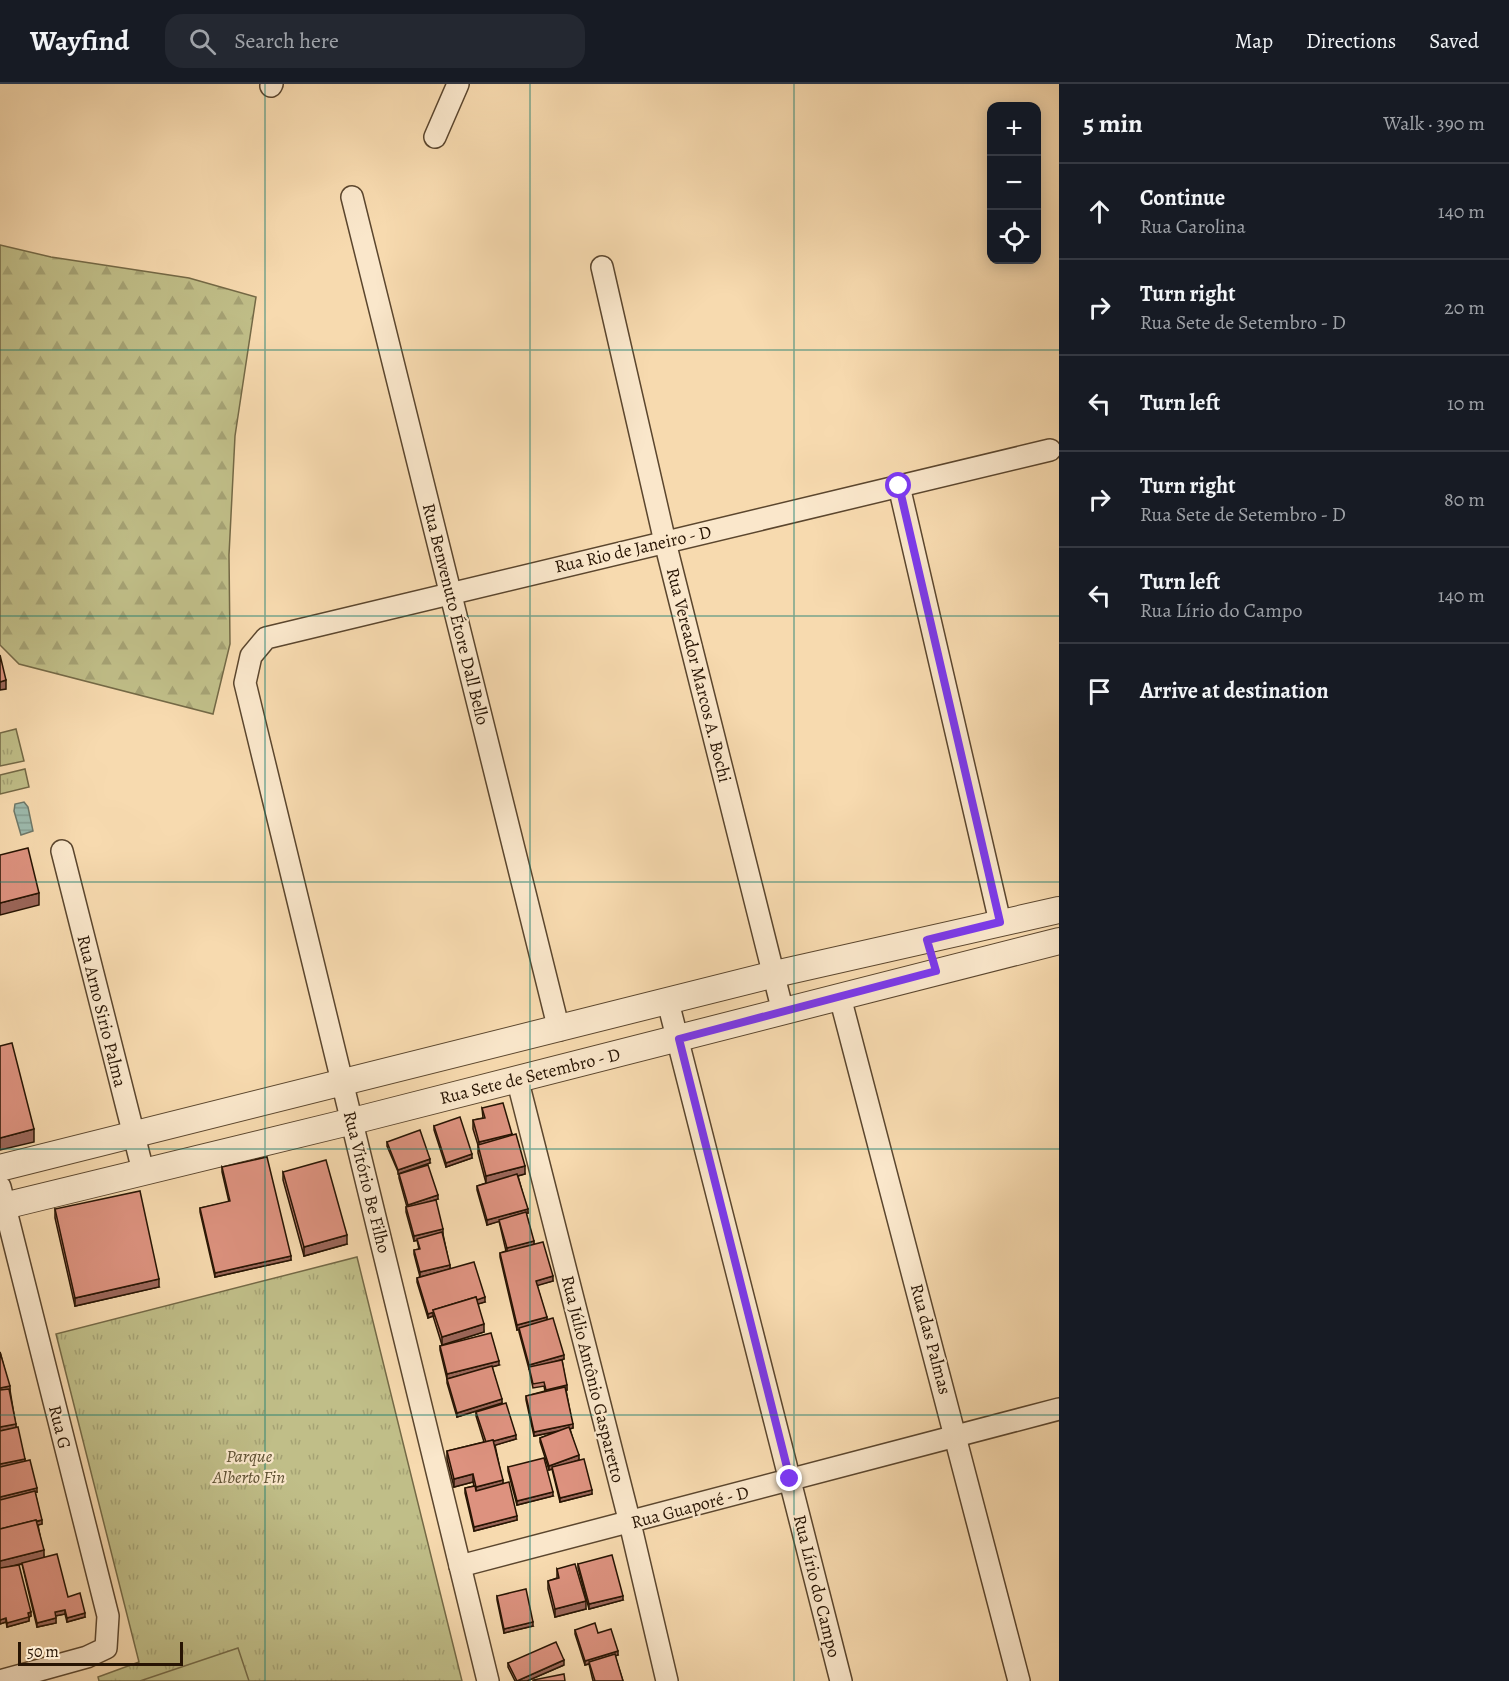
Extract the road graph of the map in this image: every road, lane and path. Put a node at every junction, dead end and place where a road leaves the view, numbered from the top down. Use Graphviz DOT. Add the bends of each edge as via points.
graph roads {
  1 [pos="458,84"];
  2 [pos="435,137"];
  3 [pos="352,197"];
  4 [pos="602,267"];
  5 [pos="1050,450"];
  6 [pos="899,486"];
  7 [pos="665,542"];
  8 [pos="450,592"];
  9 [pos="244,683"];
  10 [pos="62,851"];
  11 [pos="1059,910"];
  12 [pos="1000,922"];
  13 [pos="927,940"];
  14 [pos="1059,941"];
  15 [pos="936,971"];
  16 [pos="775,974"];
  17 [pos="840,997"];
  18 [pos="669,1002"];
  19 [pos="783,1012"];
  20 [pos="559,1030"];
  21 [pos="679,1039"];
  22 [pos="516,1078"];
  23 [pos="342,1083"];
  24 [pos="196,1118"];
  25 [pos="353,1121"];
  26 [pos="132,1134"];
  27 [pos="209,1155"];
  28 [pos="0,1168"];
  29 [pos="143,1171"];
  30 [pos="2,1200"];
  31 [pos="1059,1409"];
  32 [pos="956,1436"];
  33 [pos="790,1479"];
  34 [pos="630,1523"];
  35 [pos="460,1566"];
  36 [pos="0,1681"];
  37 [pos="488,1681"];
  38 [pos="667,1681"];
  39 [pos="841,1681"];
  40 [pos="1019,1681"];
  1 -- 2 [label="street"];
  3 -- 8 [label="street, Rua Benvenuto Étore Dall Bello"];
  4 -- 7 [label="street, Rua Vereador Marcos A. Bochi"];
  5 -- 6 [label="street, Rua Rio de Janeiro - D"];
  6 -- 7 [label="street, Rua Rio de Janeiro - D"];
  6 -- 12 [label="street"];
  7 -- 8 [label="street, Rua Rio de Janeiro - D"];
  7 -- 16 [label="street, Rua Vereador Marcos A. Bochi"];
  8 -- 9 [label="street, Rua Rio de Janeiro - D" via="266,638 251,656"];
  8 -- 20 [label="street, Rua Benvenuto Étore Dall Bello"];
  9 -- 23 [label="street, Rua Vitório Be Filho"];
  10 -- 26 [label="street, Rua Arno Sirio Palma"];
  11 -- 12 [label="street, Rua Sete de Setembro - D"];
  12 -- 13 [label="street, Rua Sete de Setembro - D"];
  13 -- 15 [label="street"];
  13 -- 16 [label="street, Rua Sete de Setembro - D"];
  14 -- 15 [label="street, Rua Sete de Setembro - D"];
  15 -- 17 [label="street, Rua Sete de Setembro - D"];
  16 -- 18 [label="street, Rua Sete de Setembro - D"];
  16 -- 19 [label="street, Rua Vereador Marcos A. Bochi"];
  17 -- 19 [label="street, Rua Sete de Setembro - D"];
  17 -- 32 [label="street, Rua das Palmas"];
  18 -- 20 [label="street, Rua Sete de Setembro - D"];
  18 -- 21 [label="street, Rua Lírio do Campo"];
  19 -- 21 [label="street, Rua Sete de Setembro - D"];
  20 -- 23 [label="street, Rua Sete de Setembro - D"];
  21 -- 22 [label="street, Rua Sete de Setembro - D"];
  21 -- 33 [label="street, Rua Lírio do Campo"];
  22 -- 25 [label="street, Rua Sete de Setembro - D"];
  22 -- 34 [label="street, Rua Júlio Antônio Gasparetto"];
  23 -- 24 [label="street, Rua Sete de Setembro - D"];
  23 -- 25 [label="street, Rua Vitório Be Filho"];
  24 -- 26 [label="street, Rua Sete de Setembro - D"];
  24 -- 27 [label="street"];
  25 -- 27 [label="street, Rua Sete de Setembro - D"];
  25 -- 35 [label="street, Rua Vitório Be Filho"];
  26 -- 28 [label="street, Rua Sete de Setembro - D"];
  26 -- 29 [label="street, Rua Arno Sirio Palma"];
  27 -- 29 [label="street, Rua Sete de Setembro - D"];
  29 -- 30 [label="street, Rua Sete de Setembro - D"];
  30 -- 36 [label="street, Rua G" via="108,1616 106,1648"];
  31 -- 32 [label="street, Rua Guaporé - D"];
  32 -- 33 [label="street, Rua Guaporé - D"];
  32 -- 40 [label="street, Rua das Palmas"];
  33 -- 34 [label="street, Rua Guaporé - D"];
  33 -- 39 [label="street, Rua Lírio do Campo"];
  34 -- 35 [label="street, Rua Guaporé - D"];
  34 -- 38 [label="street, Rua Júlio Antônio Gasparetto"];
  35 -- 37 [label="street, Rua Vitório Be Filho"];
}
